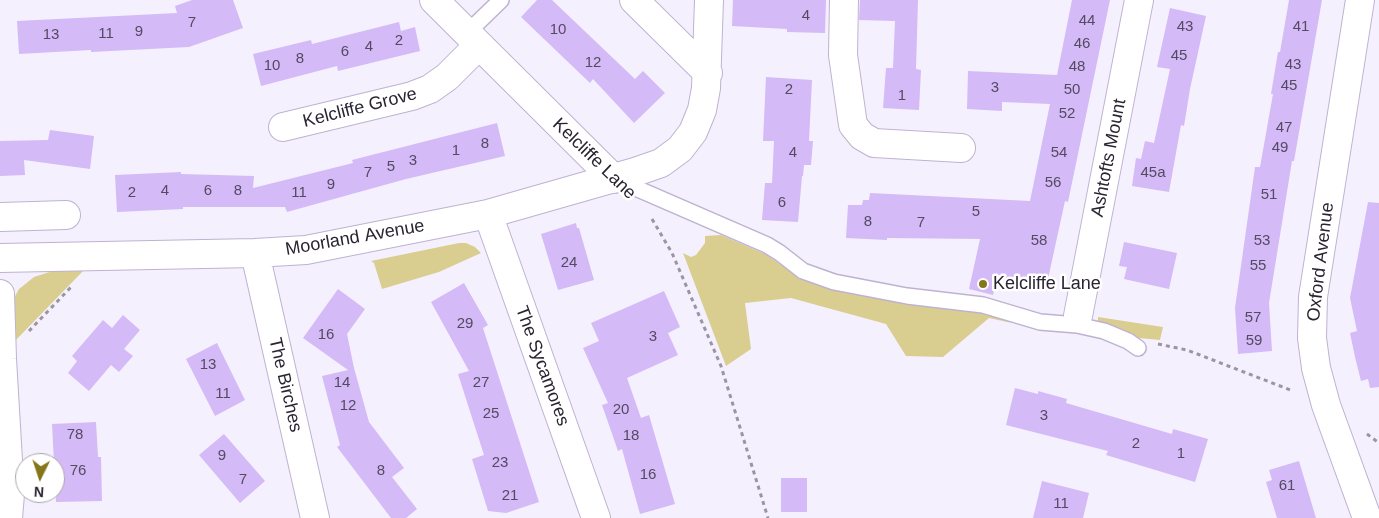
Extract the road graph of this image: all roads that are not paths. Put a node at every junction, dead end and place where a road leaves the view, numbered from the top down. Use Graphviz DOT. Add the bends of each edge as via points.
graph roads {
  1 [pos="434,0"];
  2 [pos="500,0"];
  3 [pos="634,0"];
  4 [pos="709,0"];
  5 [pos="844,0"];
  6 [pos="1139,0"];
  7 [pos="1360,0"];
  8 [pos="473,39"];
  9 [pos="708,72"];
  10 [pos="284,127"];
  11 [pos="961,148"];
  12 [pos="614,179"];
  13 [pos="488,214"];
  14 [pos="66,215"];
  15 [pos="0,217"];
  16 [pos="255,253"];
  17 [pos="0,258"];
  18 [pos="0,294"];
  19 [pos="1078,321"];
  20 [pos="1138,348"];
  21 [pos="8,518"];
  22 [pos="315,518"];
  23 [pos="596,518"];
  24 [pos="1367,518"];
  1 -- 8 [label="street, Kelcliffe Lane"];
  2 -- 8 [label="lane"];
  3 -- 9 [label="street"];
  4 -- 9 [label="street, Moorland Avenue"];
  5 -- 11 [label="street" via="843,55 853,125 874,143"];
  6 -- 19 [label="street, Ashtofts Mount"];
  7 -- 24 [label="street, Oxford Avenue" via="1313,297 1312,338 1326,405"];
  8 -- 10 [label="street, Kelcliffe Grove" via="447,77 430,89"];
  8 -- 12 [label="street, Kelcliffe Lane"];
  9 -- 12 [label="street, Moorland Avenue" via="702,110 693,132 680,148 661,163"];
  12 -- 13 [label="street, Moorland Avenue"];
  12 -- 19 [label="lane" via="767,245 803,271 834,282 983,306 1040,322"];
  13 -- 16 [label="street, Moorland Avenue" via="306,250"];
  13 -- 23 [label="street, The Sycamores"];
  14 -- 15 [label="street"];
  16 -- 17 [label="street, Moorland Avenue"];
  16 -- 22 [label="street, The Birches"];
  18 -- 21 [label="street" via="10,494"];
  19 -- 20 [label="lane"];
}
